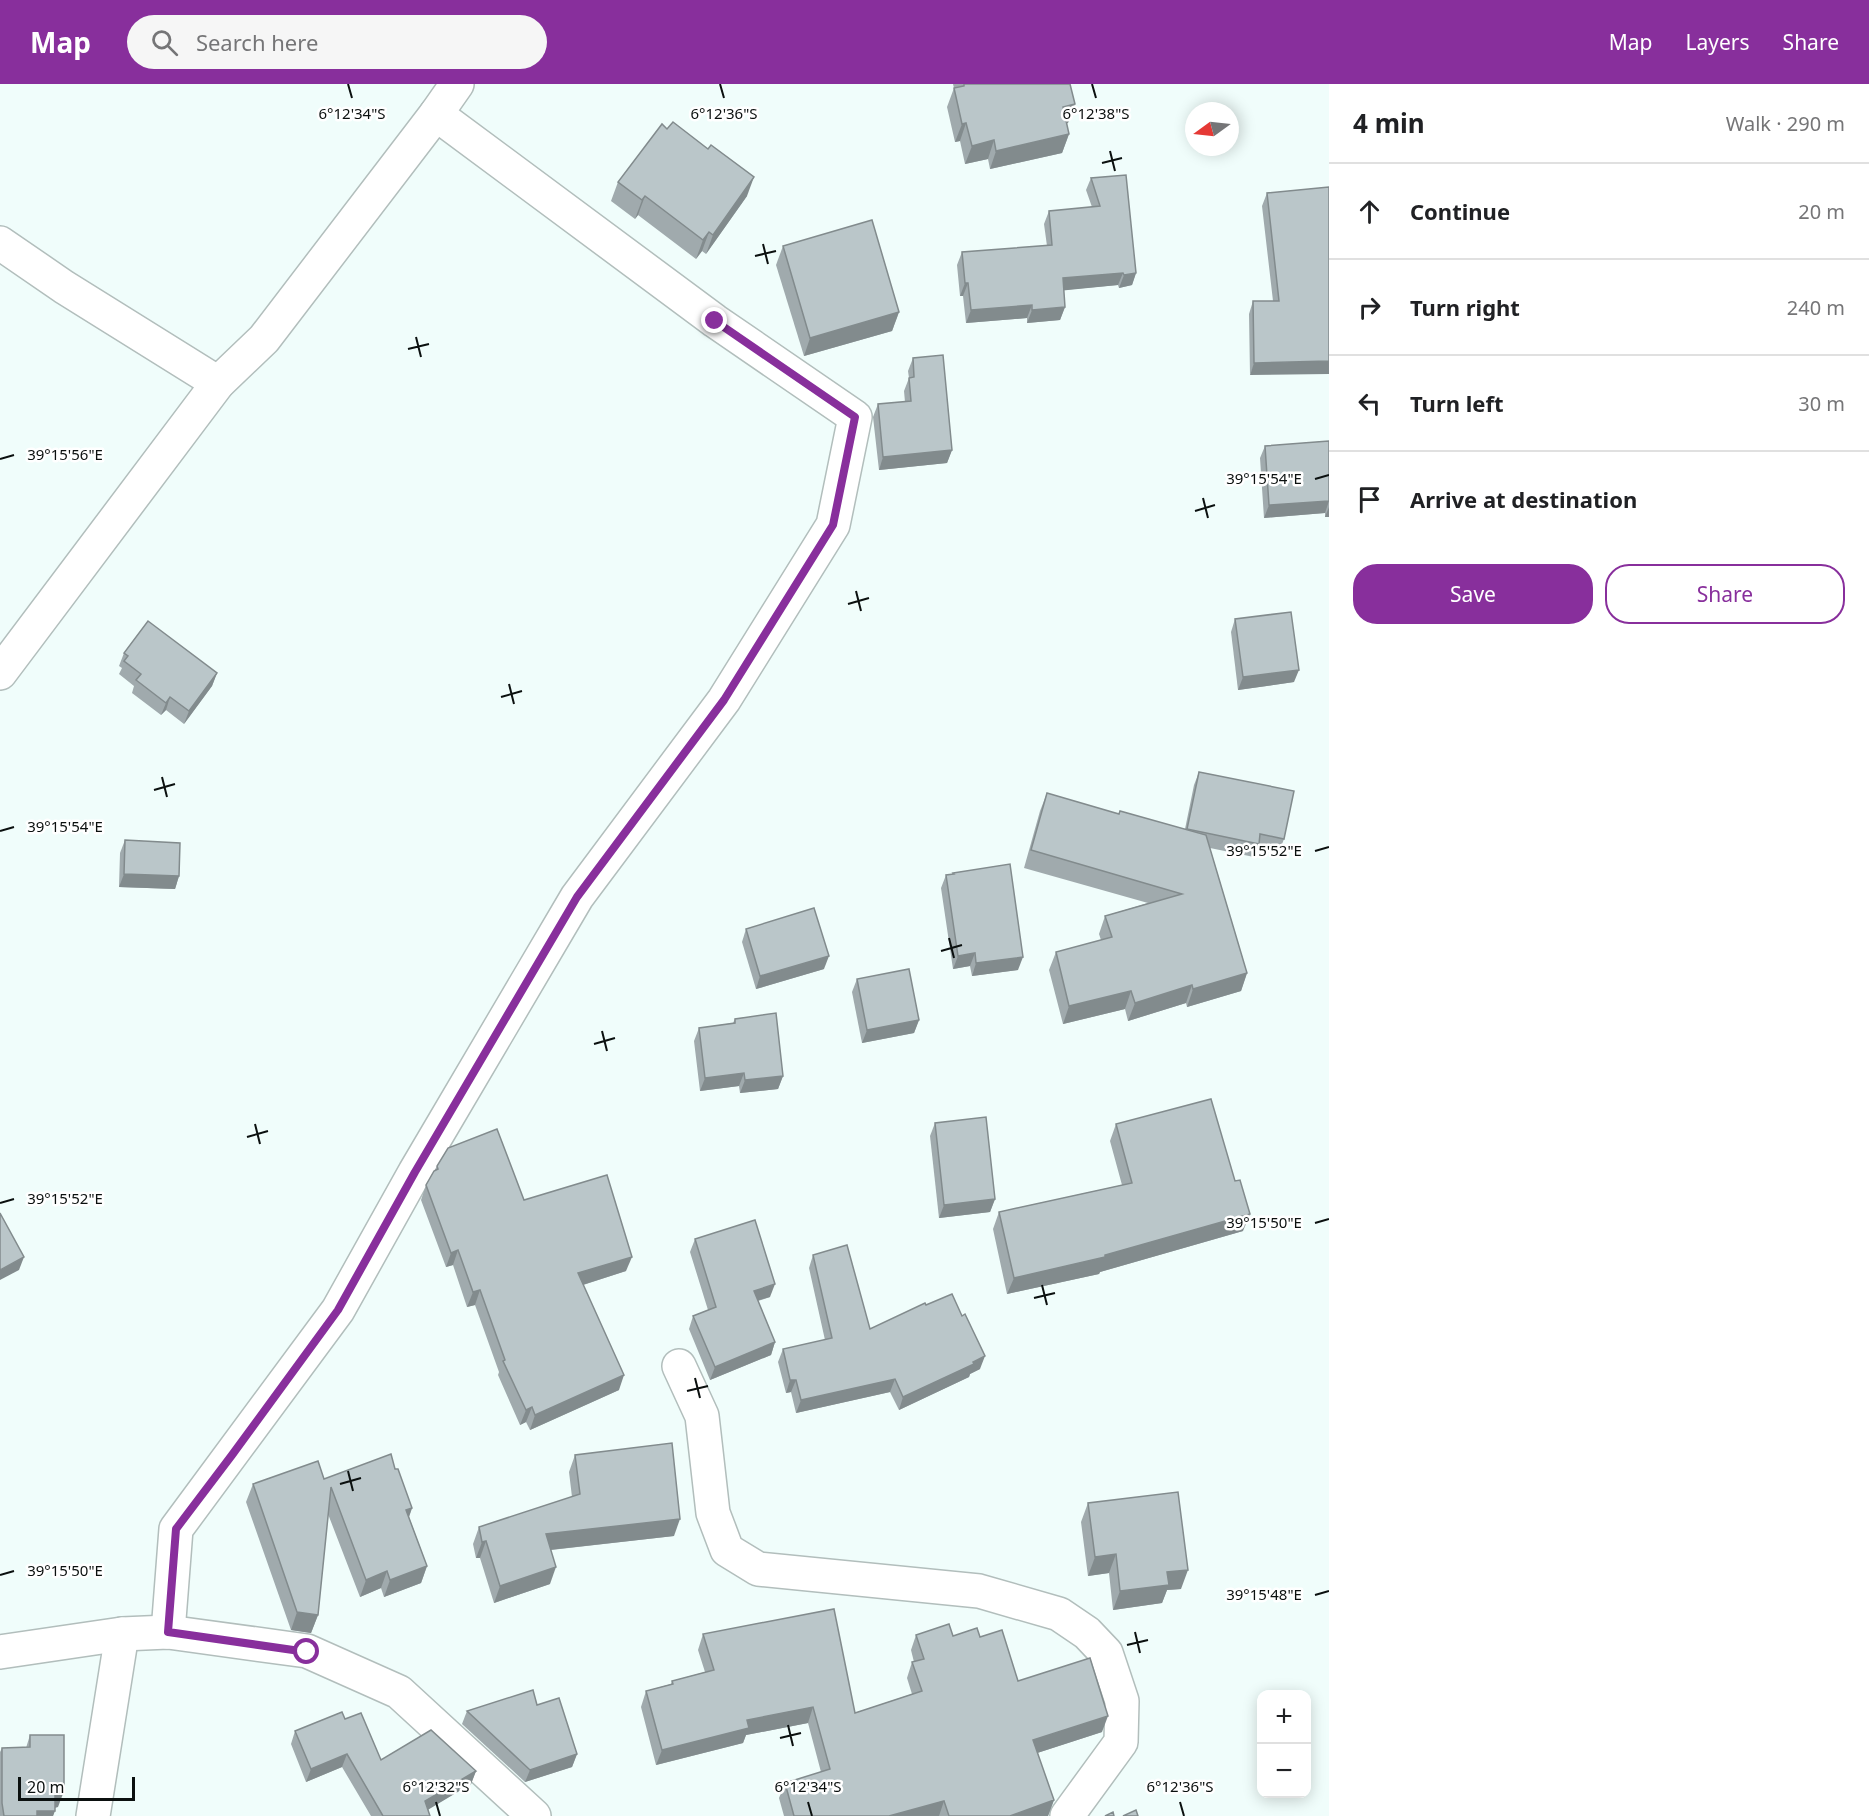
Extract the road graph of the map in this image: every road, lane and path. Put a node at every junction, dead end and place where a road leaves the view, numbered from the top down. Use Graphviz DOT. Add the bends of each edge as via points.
graph roads {
  1 [pos="457,84"];
  2 [pos="436,114"];
  3 [pos="0,243"];
  4 [pos="218,383"];
  5 [pos="0,673"];
  6 [pos="679,1366"];
  7 [pos="168,1632"];
  8 [pos="122,1634"];
  9 [pos="0,1652"];
  10 [pos="93,1816"];
  11 [pos="534,1816"];
  12 [pos="1067,1816"];
  1 -- 2 [label="street"];
  2 -- 4 [label="street" via="264,339"];
  2 -- 7 [label="street" via="715,321 855,417 833,525 724,700 577,897 338,1310 176,1529"];
  3 -- 4 [label="street"];
  4 -- 5 [label="street"];
  6 -- 12 [label="street" via="702,1416 713,1513 727,1550 758,1569 979,1591 1059,1614 1087,1633 1106,1653 1122,1701 1121,1742"];
  7 -- 8 [label="street"];
  7 -- 11 [label="street" via="307,1652 399,1692"];
  8 -- 9 [label="street"];
  8 -- 10 [label="street"];
}
